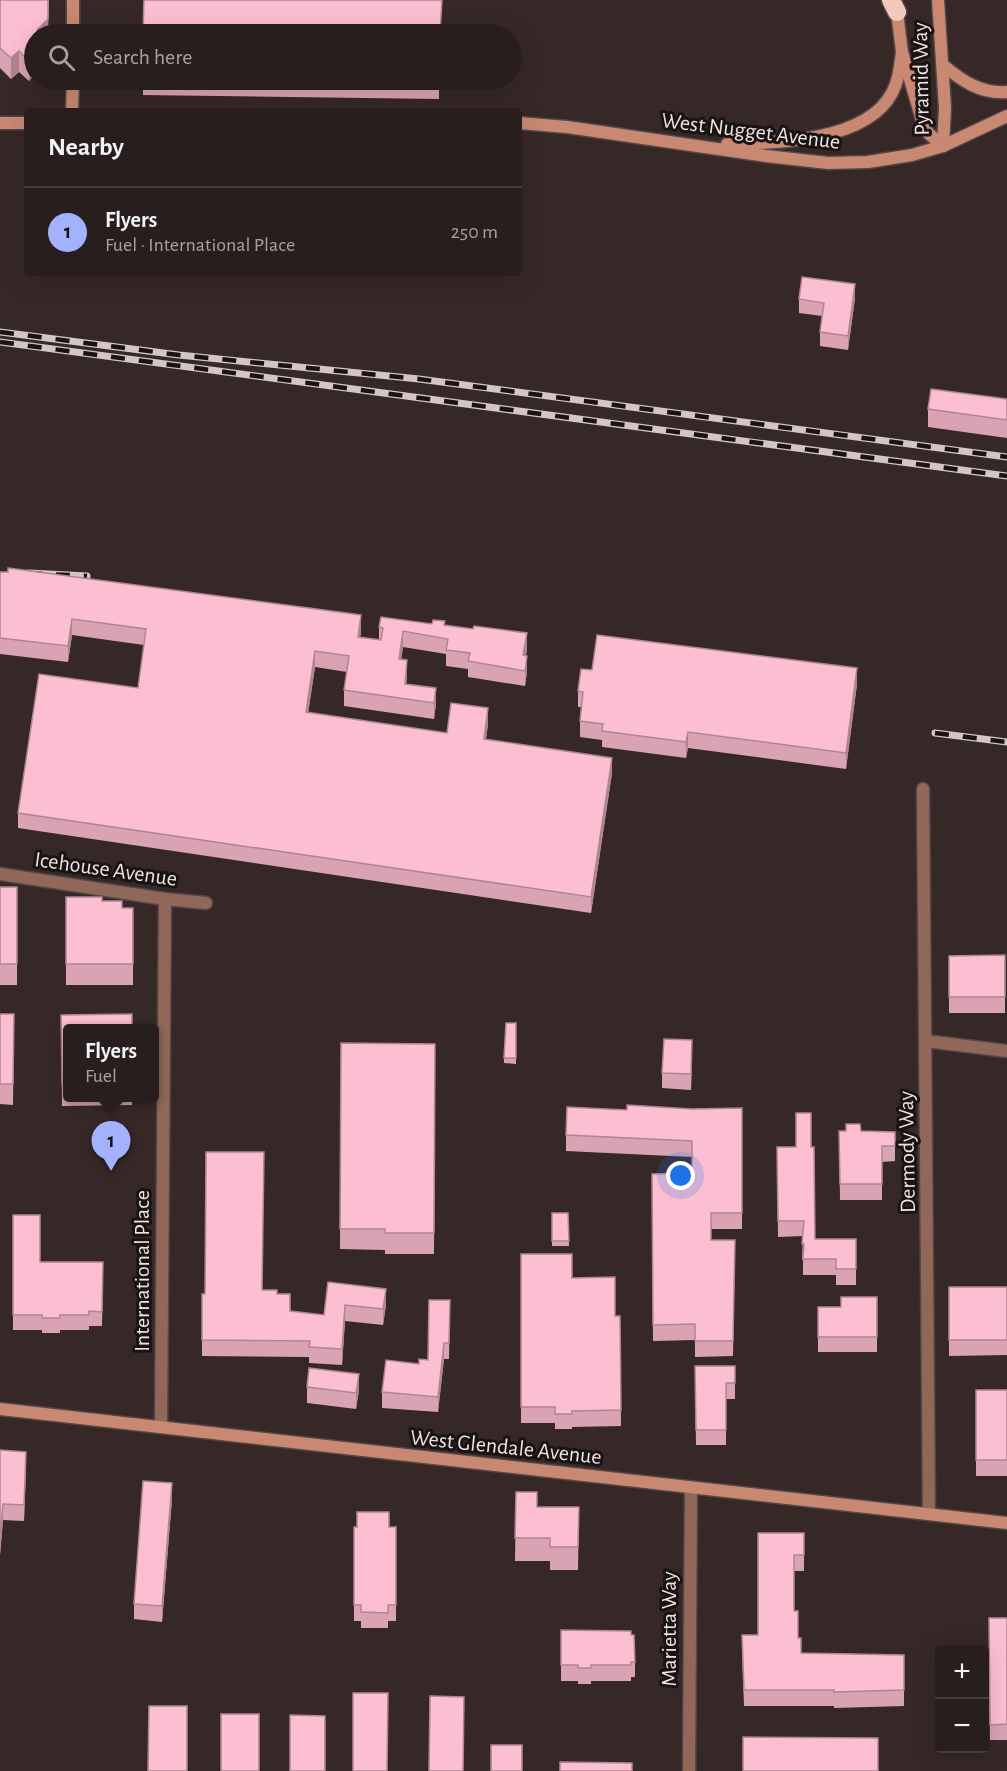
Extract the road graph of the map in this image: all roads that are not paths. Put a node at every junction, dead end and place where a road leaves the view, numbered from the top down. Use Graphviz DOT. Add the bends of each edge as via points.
graph roads {
  1 [pos="74,0"];
  2 [pos="938,0"];
  3 [pos="894,4"];
  4 [pos="73,24"];
  5 [pos="902,52"];
  6 [pos="943,65"];
  7 [pos="73,90"];
  8 [pos="1007,92"];
  9 [pos="72,108"];
  10 [pos="1007,116"];
  11 [pos="0,123"];
  12 [pos="24,123"];
  13 [pos="522,123"];
  14 [pos="698,145"];
  15 [pos="943,146"];
  16 [pos="923,789"];
  17 [pos="0,874"];
  18 [pos="165,899"];
  19 [pos="206,903"];
  20 [pos="926,1041"];
  21 [pos="1007,1051"];
  22 [pos="0,1409"];
  23 [pos="161,1427"];
  24 [pos="691,1488"];
  25 [pos="929,1514"];
  26 [pos="1007,1523"];
  27 [pos="688,1771"];
  1 -- 4 [label="street"];
  2 -- 6 [label="street, Pyramid Way"];
  3 -- 5 [label="street, Pyramid Way"];
  5 -- 14 [label="street" via="898,80 885,104 853,125 787,142"];
  5 -- 15 [label="street, Pyramid Way" via="922,120 928,133"];
  6 -- 8 [label="street" via="970,85"];
  6 -- 15 [label="street, Pyramid Way"];
  7 -- 9 [label="street"];
  10 -- 15 [label="street, West Nugget Avenue"];
  11 -- 12 [label="street"];
  13 -- 14 [label="street, West Nugget Avenue"];
  14 -- 15 [label="street, West Nugget Avenue" via="828,163 868,162"];
  16 -- 20 [label="street, Dermody Way"];
  17 -- 18 [label="street, Icehouse Avenue"];
  18 -- 19 [label="street, Icehouse Avenue"];
  18 -- 23 [label="street, International Place"];
  20 -- 21 [label="street"];
  20 -- 25 [label="street, Dermody Way"];
  22 -- 23 [label="street, West Glendale Avenue"];
  23 -- 24 [label="street, West Glendale Avenue"];
  24 -- 25 [label="street, West Glendale Avenue"];
  24 -- 27 [label="street, Marietta Way"];
  25 -- 26 [label="street, West Glendale Avenue"];
}
